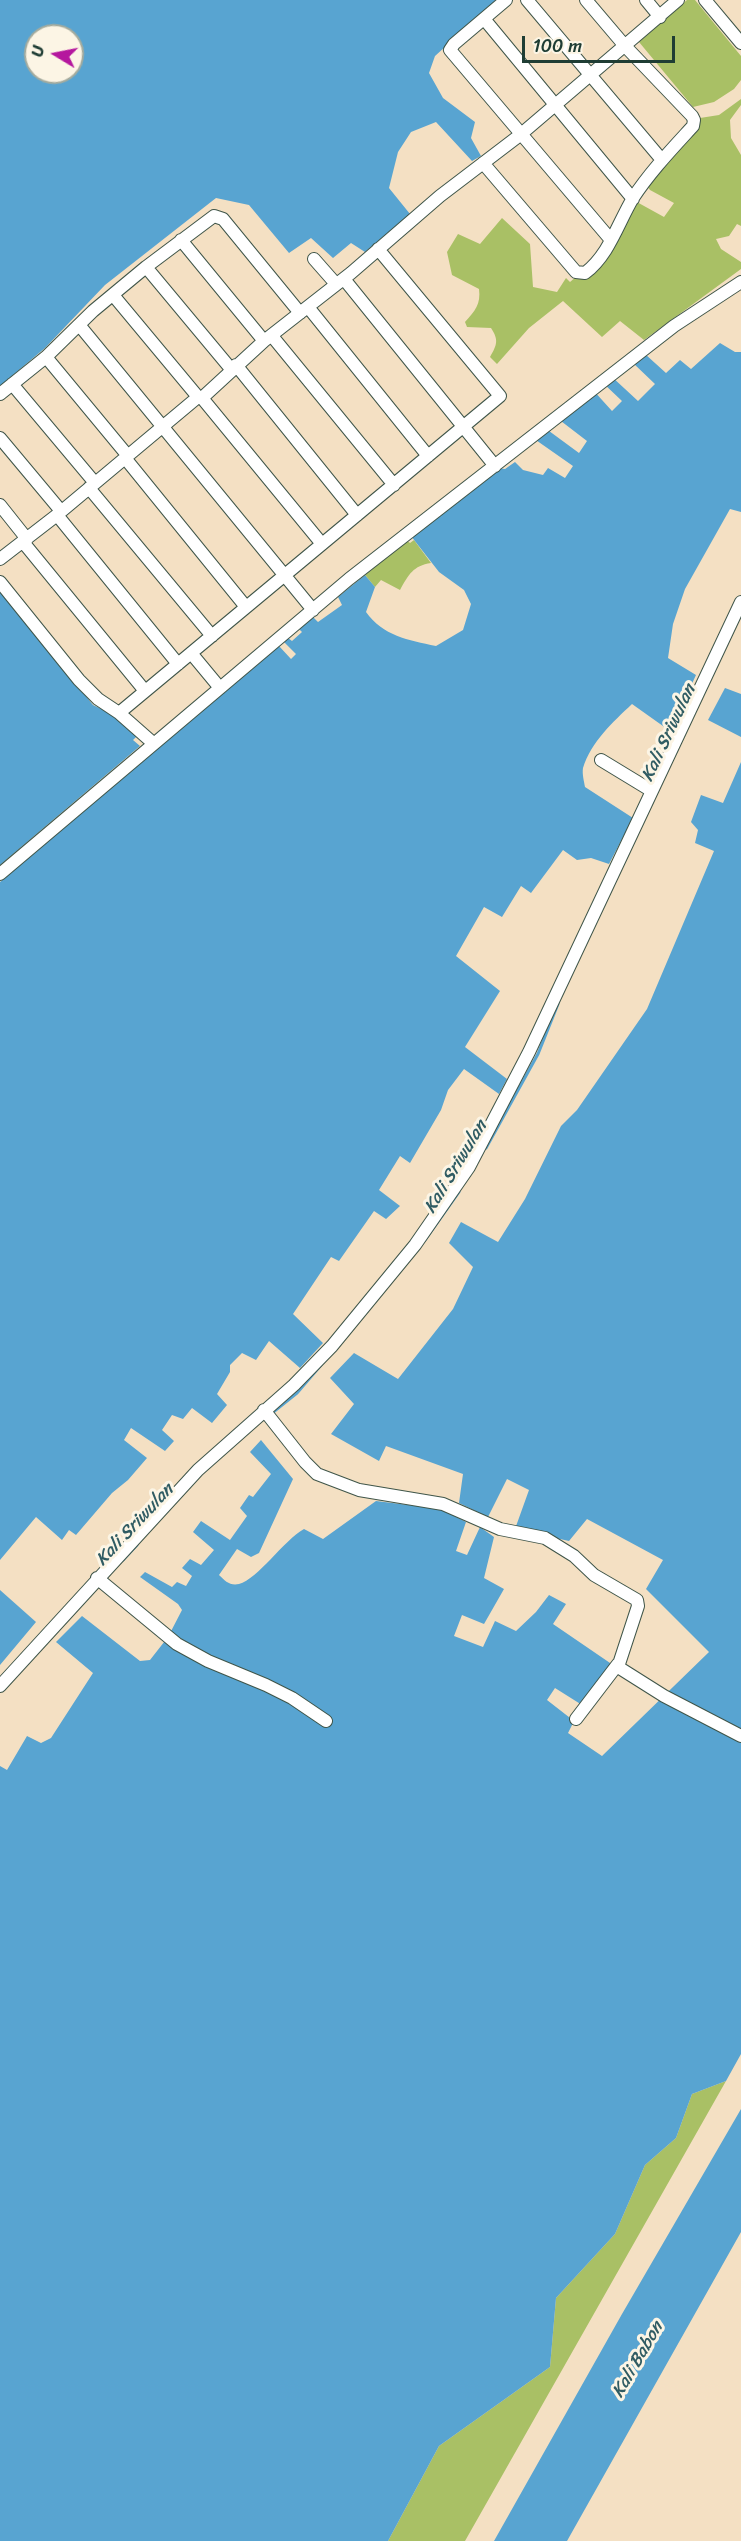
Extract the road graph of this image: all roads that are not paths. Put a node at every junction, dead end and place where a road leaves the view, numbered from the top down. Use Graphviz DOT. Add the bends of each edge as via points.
graph roads {
  1 [pos="506,0"];
  2 [pos="527,0"];
  3 [pos="586,0"];
  4 [pos="646,0"];
  5 [pos="678,0"];
  6 [pos="705,0"];
  7 [pos="660,17"];
  8 [pos="485,20"];
  9 [pos="741,43"];
  10 [pos="625,46"];
  11 [pos="591,75"];
  12 [pos="555,104"];
  13 [pos="520,135"];
  14 [pos="662,160"];
  15 [pos="483,163"];
  16 [pos="633,199"];
  17 [pos="181,240"];
  18 [pos="611,240"];
  19 [pos="378,249"];
  20 [pos="314,259"];
  21 [pos="146,267"];
  22 [pos="340,281"];
  23 [pos="741,282"];
  24 [pos="114,295"];
  25 [pos="304,310"];
  26 [pos="80,326"];
  27 [pos="268,338"];
  28 [pos="46,357"];
  29 [pos="233,367"];
  30 [pos="12,384"];
  31 [pos="0,394"];
  32 [pos="200,397"];
  33 [pos="162,426"];
  34 [pos="463,427"];
  35 [pos="0,438"];
  36 [pos="428,456"];
  37 [pos="126,457"];
  38 [pos="495,466"];
  39 [pos="92,485"];
  40 [pos="394,485"];
  41 [pos="0,505"];
  42 [pos="59,513"];
  43 [pos="357,515"];
  44 [pos="25,540"];
  45 [pos="322,544"];
  46 [pos="0,560"];
  47 [pos="284,576"];
  48 [pos="0,582"];
  49 [pos="741,602"];
  50 [pos="246,607"];
  51 [pos="313,610"];
  52 [pos="212,636"];
  53 [pos="191,653"];
  54 [pos="178,664"];
  55 [pos="220,688"];
  56 [pos="145,691"];
  57 [pos="119,713"];
  58 [pos="153,742"];
  59 [pos="601,760"];
  60 [pos="652,790"];
  61 [pos="0,874"];
  62 [pos="264,1410"];
  63 [pos="97,1578"];
  64 [pos="618,1664"];
  65 [pos="0,1686"];
  66 [pos="576,1719"];
  67 [pos="326,1721"];
  68 [pos="741,1736"];
  1 -- 8 [label="street"];
  2 -- 11 [label="street"];
  3 -- 10 [label="street"];
  4 -- 7 [label="street"];
  5 -- 7 [label="street"];
  6 -- 9 [label="street"];
  7 -- 10 [label="street"];
  8 -- 12 [label="street"];
  8 -- 13 [label="street" via="450,50"];
  10 -- 11 [label="street"];
  10 -- 14 [label="street" via="694,120"];
  11 -- 12 [label="street"];
  11 -- 14 [label="street"];
  12 -- 13 [label="street"];
  12 -- 16 [label="street"];
  13 -- 15 [label="street"];
  13 -- 18 [label="street"];
  14 -- 16 [label="street"];
  15 -- 18 [label="street" via="576,272 588,271"];
  15 -- 19 [label="street"];
  16 -- 18 [label="street"];
  17 -- 21 [label="street"];
  17 -- 25 [label="street" via="218,216"];
  17 -- 27 [label="street"];
  19 -- 22 [label="street"];
  19 -- 34 [label="street" via="500,396"];
  20 -- 22 [label="street"];
  21 -- 24 [label="street"];
  21 -- 29 [label="street"];
  22 -- 25 [label="street"];
  22 -- 34 [label="street"];
  23 -- 38 [label="street" via="674,326"];
  24 -- 26 [label="street"];
  24 -- 32 [label="street"];
  25 -- 27 [label="street"];
  25 -- 36 [label="street"];
  26 -- 28 [label="street"];
  26 -- 33 [label="street"];
  27 -- 29 [label="street"];
  27 -- 40 [label="street"];
  28 -- 30 [label="street"];
  28 -- 37 [label="street"];
  29 -- 32 [label="street"];
  29 -- 43 [label="street"];
  30 -- 31 [label="street"];
  30 -- 39 [label="street"];
  32 -- 33 [label="street"];
  32 -- 45 [label="street"];
  33 -- 37 [label="street"];
  33 -- 47 [label="street"];
  34 -- 36 [label="street"];
  34 -- 38 [label="street"];
  35 -- 42 [label="street"];
  36 -- 40 [label="street"];
  37 -- 39 [label="street"];
  37 -- 50 [label="street"];
  38 -- 51 [label="street"];
  39 -- 42 [label="street"];
  39 -- 52 [label="street"];
  40 -- 43 [label="street"];
  41 -- 44 [label="street"];
  42 -- 44 [label="street"];
  42 -- 54 [label="street"];
  43 -- 45 [label="street"];
  44 -- 46 [label="street"];
  44 -- 56 [label="street"];
  45 -- 47 [label="street"];
  47 -- 50 [label="street"];
  47 -- 51 [label="street"];
  48 -- 57 [label="street" via="79,680"];
  49 -- 60 [label="street"];
  50 -- 52 [label="street"];
  51 -- 55 [label="street"];
  52 -- 53 [label="street"];
  53 -- 54 [label="street"];
  53 -- 55 [label="street"];
  54 -- 56 [label="street"];
  55 -- 58 [label="street"];
  56 -- 57 [label="street"];
  57 -- 58 [label="street"];
  58 -- 61 [label="street"];
  59 -- 60 [label="street"];
  60 -- 62 [label="street" via="529,1052 469,1167 415,1245 332,1346"];
  62 -- 63 [label="street" via="198,1470"];
  62 -- 64 [label="street" via="310,1468 326,1478 366,1492 443,1504 500,1529 545,1538 574,1556 594,1575 635,1598 638,1606"];
  63 -- 65 [label="street"];
  63 -- 67 [label="street" via="177,1644 266,1684"];
  64 -- 66 [label="street"];
  64 -- 68 [label="street" via="664,1696"];
}
